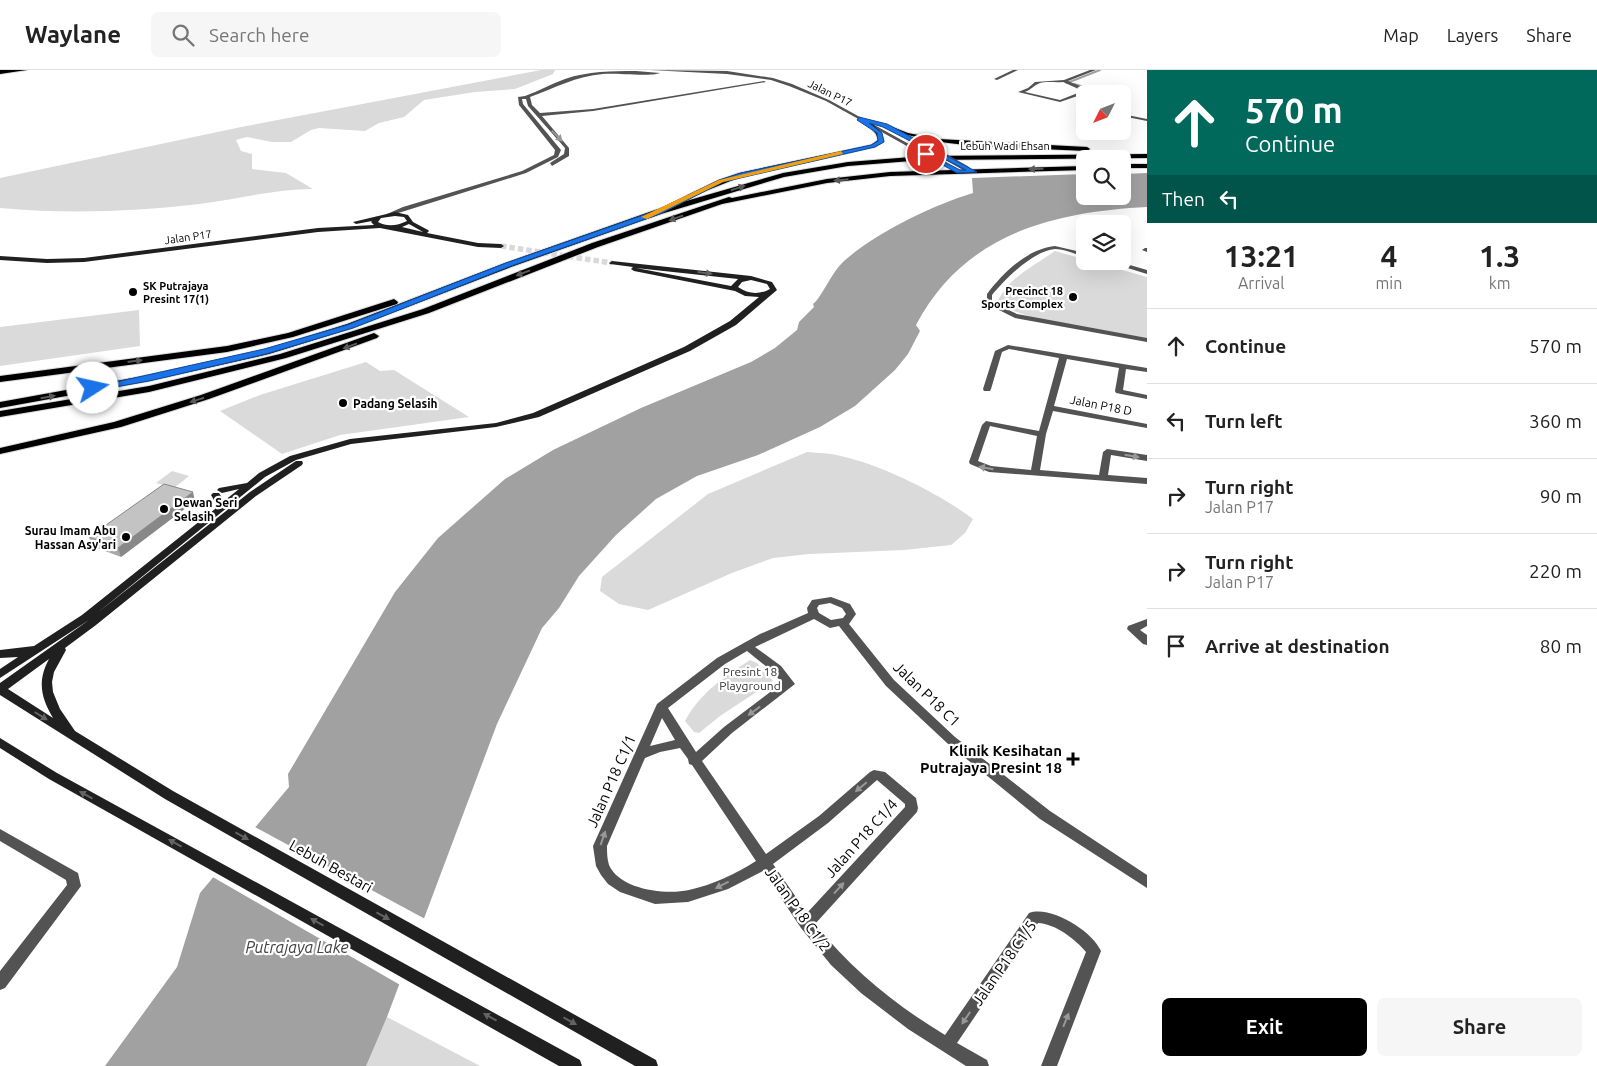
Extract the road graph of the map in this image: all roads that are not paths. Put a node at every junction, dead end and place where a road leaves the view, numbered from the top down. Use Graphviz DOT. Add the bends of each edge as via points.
graph roads {
  1 [pos="24,70"];
  2 [pos="613,70"];
  3 [pos="1016,70"];
  4 [pos="1094,70"];
  5 [pos="1,71"];
  6 [pos="649,71"];
  7 [pos="996,79"];
  8 [pos="760,80"];
  9 [pos="1063,81"];
  10 [pos="520,98"];
  11 [pos="528,98"];
  12 [pos="538,115"];
  13 [pos="1131,116"];
  14 [pos="859,119"];
  15 [pos="1147,120"];
  16 [pos="872,126"];
  17 [pos="885,126"];
  18 [pos="1147,152"];
  19 [pos="1147,156"];
  20 [pos="1076,160"];
  21 [pos="1131,160"];
  22 [pos="1147,160"];
  23 [pos="1131,166"];
  24 [pos="1147,166"];
  25 [pos="1076,168"];
  26 [pos="959,172"];
  27 [pos="974,172"];
  28 [pos="716,204"];
  29 [pos="658,212"];
  30 [pos="390,214"];
  31 [pos="376,218"];
  32 [pos="409,220"];
  33 [pos="379,226"];
  34 [pos="391,227"];
  35 [pos="492,244"];
  36 [pos="501,246"];
  37 [pos="1076,253"];
  38 [pos="0,254"];
  39 [pos="0,258"];
  40 [pos="612,262"];
  41 [pos="622,264"];
  42 [pos="1131,267"];
  43 [pos="1147,272"];
  44 [pos="751,278"];
  45 [pos="735,289"];
  46 [pos="435,293"];
  47 [pos="743,293"];
  48 [pos="768,293"];
  49 [pos="756,303"];
  50 [pos="426,311"];
  51 [pos="1147,340"];
  52 [pos="1064,355"];
  53 [pos="1123,365"];
  54 [pos="1147,370"];
  55 [pos="0,379"];
  56 [pos="987,389"];
  57 [pos="1147,396"];
  58 [pos="0,405"];
  59 [pos="1051,408"];
  60 [pos="0,414"];
  61 [pos="1147,426"];
  62 [pos="1042,434"];
  63 [pos="386,439"];
  64 [pos="0,451"];
  65 [pos="1147,458"];
  66 [pos="1035,472"];
  67 [pos="1103,477"];
  68 [pos="1147,481"];
  69 [pos="252,483"];
  70 [pos="238,499"];
  71 [pos="219,511"];
  72 [pos="814,615"];
  73 [pos="1147,622"];
  74 [pos="843,623"];
  75 [pos="70,639"];
  76 [pos="1147,641"];
  77 [pos="49,642"];
  78 [pos="747,646"];
  79 [pos="0,654"];
  80 [pos="0,674"];
  81 [pos="0,690"];
  82 [pos="661,707"];
  83 [pos="74,737"];
  84 [pos="0,742"];
  85 [pos="683,744"];
  86 [pos="0,751"];
  87 [pos="640,755"];
  88 [pos="694,761"];
  89 [pos="53,776"];
  90 [pos="0,834"];
  91 [pos="765,863"];
  92 [pos="1147,882"];
  93 [pos="806,924"];
  94 [pos="0,983"];
  95 [pos="947,1045"];
  96 [pos="574,1066"];
  97 [pos="650,1066"];
  98 [pos="981,1066"];
  99 [pos="1049,1066"];
  1 -- 5 [label="main road"];
  2 -- 10 [label="street" via="566,75"];
  3 -- 7 [label="street"];
  4 -- 9 [label="street"];
  6 -- 8 [label="street" via="732,74"];
  6 -- 11 [label="street" via="599,73 572,78 543,88"];
  8 -- 12 [label="street" via="593,110"];
  8 -- 14 [label="street, Jalan P17" via="780,82"];
  9 -- 9 [label="street" via="1033,84 1030,89 1020,92 1064,101 1088,91"];
  10 -- 11 [label="street"];
  10 -- 30 [label="street" via="521,104 558,150 556,156 524,172"];
  11 -- 12 [label="street"];
  12 -- 32 [label="street, one-way" via="567,148 564,158 516,179 424,206 412,212"];
  13 -- 15 [label="street"];
  14 -- 16 [label="street, Jalan P17"];
  14 -- 17 [label="street, Jalan P17"];
  16 -- 26 [label="street, Jalan P17, bridge"];
  16 -- 29 [label="main road" via="879,133 881,142 873,146 741,174"];
  17 -- 18 [label="main road" via="939,141"];
  17 -- 27 [label="street, Jalan P17, bridge"];
  29 -- 19 [label="main road, Lebuh Wadi Ehsan, one-way" via="783,175 848,164 924,158"];
  20 -- 28 [label="main road, Lebuh Wadi Ehsan" via="859,168 794,180"];
  21 -- 22 [label="main road"];
  23 -- 24 [label="main road"];
  25 -- 27 [label="main road, one-way"];
  26 -- 27 [label="main road"];
  26 -- 28 [label="main road, one-way" via="890,174 827,181"];
  28 -- 50 [label="main road, Lebuh Wadi Ehsan, one-way" via="595,245"];
  29 -- 46 [label="main road, Lebuh Wadi Ehsan"];
  30 -- 31 [label="street, Jalan P17"];
  30 -- 32 [label="street"];
  31 -- 33 [label="street" via="374,222"];
  31 -- 38 [label="street, Jalan P17" via="122,252 63,257"];
  32 -- 34 [label="street"];
  32 -- 35 [label="street" via="424,231 485,240"];
  33 -- 34 [label="street, Jalan P17"];
  33 -- 39 [label="street, Jalan P17" via="318,230 100,259 47,261"];
  34 -- 35 [label="street" via="478,245"];
  35 -- 36 [label="street"];
  37 -- 51 [label="street" via="1048,248 1010,271 989,295 989,303 1015,316"];
  40 -- 41 [label="street"];
  41 -- 44 [label="street, one-way"];
  41 -- 45 [label="street" via="637,270"];
  42 -- 43 [label="street"];
  44 -- 45 [label="street" via="736,282"];
  44 -- 48 [label="street" via="773,285 774,290"];
  45 -- 47 [label="street"];
  55 -- 46 [label="main road, one-way" via="227,349 290,335 369,309"];
  58 -- 46 [label="main road, Lebuh Wadi Ehsan, one-way" via="149,378 266,352 350,326"];
  47 -- 48 [label="street"];
  47 -- 49 [label="street"];
  48 -- 49 [label="street"];
  49 -- 63 [label="street" via="733,323 687,349 536,415 496,425"];
  50 -- 60 [label="main road, Lebuh Wadi Ehsan" via="283,356 149,389"];
  50 -- 64 [label="main road, one-way" via="355,344 196,400 117,425"];
  52 -- 53 [label="street"];
  52 -- 56 [label="street" via="1013,347 1002,349"];
  52 -- 59 [label="street"];
  53 -- 54 [label="street"];
  53 -- 57 [label="street" via="1119,391"];
  59 -- 61 [label="street, Jalan P18 D"];
  59 -- 62 [label="street"];
  62 -- 66 [label="street"];
  66 -- 62 [label="street, one-way" via="982,467 972,460 989,423"];
  63 -- 69 [label="street" via="350,442 306,453 270,470"];
  63 -- 70 [label="street" via="300,462 253,494"];
  67 -- 65 [label="street, one-way" via="1107,452"];
  66 -- 67 [label="street"];
  67 -- 68 [label="street"];
  69 -- 70 [label="street"];
  69 -- 71 [label="street" via="219,493"];
  70 -- 71 [label="street"];
  70 -- 75 [label="street"];
  71 -- 77 [label="street" via="109,599"];
  72 -- 74 [label="street" via="823,622"];
  72 -- 74 [label="street" via="812,608 816,602 837,601 846,606 850,614"];
  72 -- 78 [label="street, Jalan P18 C1/1"];
  73 -- 76 [label="street" via="1132,629"];
  74 -- 92 [label="street, Jalan P18 C1" via="890,684 951,740 1045,816"];
  75 -- 81 [label="street"];
  75 -- 83 [label="street" via="53,659 46,674 46,692 51,707"];
  77 -- 79 [label="street" via="18,654"];
  77 -- 80 [label="street"];
  78 -- 82 [label="street, Jalan P18 C1/1" via="721,661"];
  78 -- 88 [label="street, one-way" via="777,669 789,684 728,730"];
  81 -- 83 [label="street, Lebuh Bestari, one-way"];
  82 -- 85 [label="street, Jalan P18 C1/2"];
  82 -- 87 [label="street, Jalan P18 C1/1"];
  83 -- 97 [label="street, Lebuh Bestari, one-way" via="169,795"];
  84 -- 89 [label="street"];
  85 -- 87 [label="street"];
  85 -- 88 [label="street, Jalan P18 C1/2"];
  86 -- 89 [label="street"];
  91 -- 87 [label="street, Jalan P18 C1/1, one-way" via="711,891 673,899 649,899 634,894 608,875 600,864 600,846"];
  88 -- 91 [label="street, Jalan P18 C1/2"];
  96 -- 89 [label="street, one-way"];
  90 -- 94 [label="street" via="73,877 74,886"];
  91 -- 93 [label="street, Jalan P18 C1/2"];
  93 -- 91 [label="street, Jalan P18 C1/4, one-way" via="912,808 910,802 877,773 794,843"];
  93 -- 95 [label="street, Jalan P18 C1/2" via="853,976 914,1024"];
  95 -- 98 [label="street, Jalan P18 C1/2"];
  99 -- 95 [label="street, Jalan P18 C1/5, one-way" via="1094,951 1078,934 1044,916 1034,917"];
}
